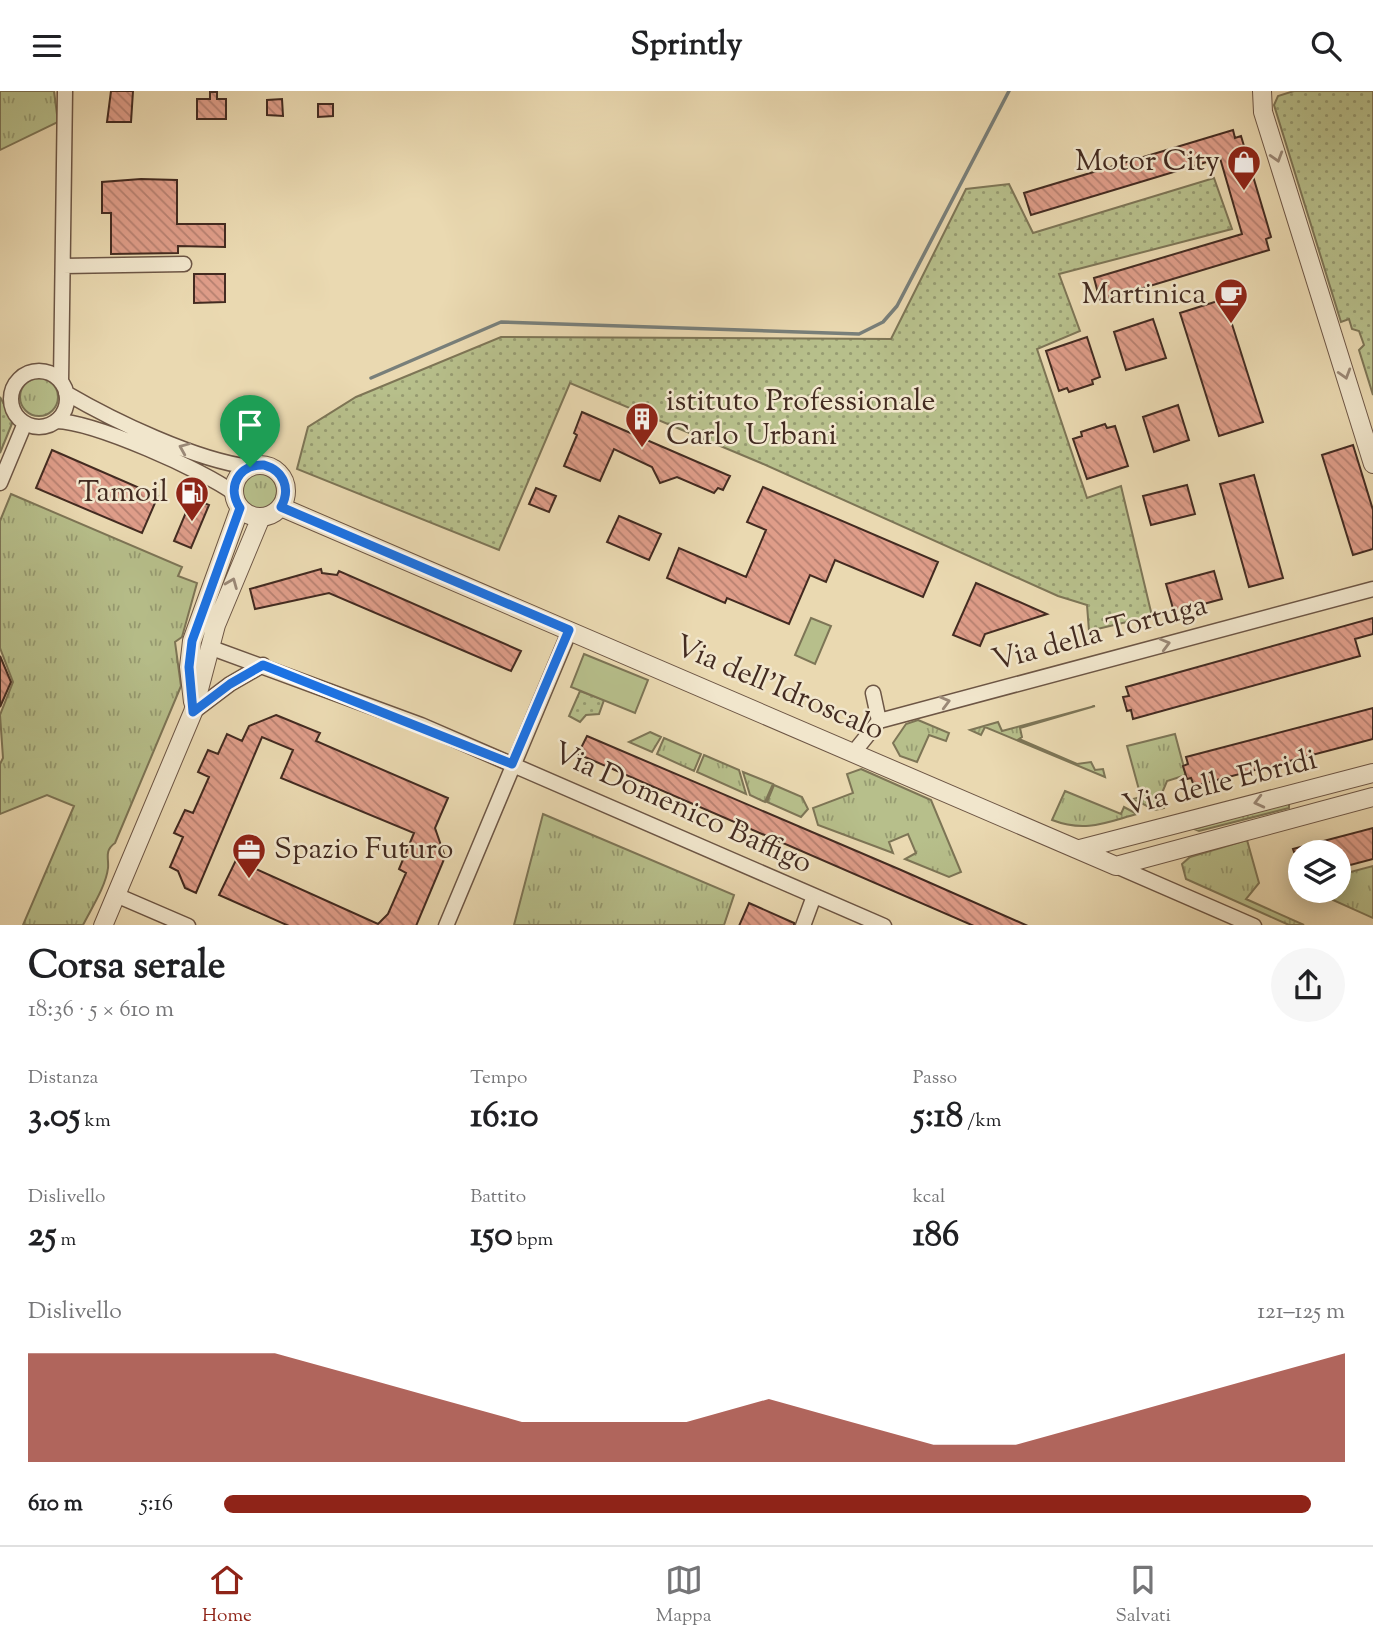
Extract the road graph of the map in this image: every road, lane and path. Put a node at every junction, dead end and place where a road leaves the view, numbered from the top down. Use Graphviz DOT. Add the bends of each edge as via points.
graph roads {
  1 [pos="66,91"];
  2 [pos="1262,91"];
  3 [pos="184,264"];
  4 [pos="63,266"];
  5 [pos="63,387"];
  6 [pos="6,389"];
  7 [pos="56,421"];
  8 [pos="25,423"];
  9 [pos="1373,464"];
  10 [pos="250,467"];
  11 [pos="0,483"];
  12 [pos="237,501"];
  13 [pos="281,507"];
  14 [pos="261,517"];
  15 [pos="1373,589"];
  16 [pos="569,630"];
  17 [pos="194,633"];
  18 [pos="209,647"];
  19 [pos="263,665"];
  20 [pos="873,693"];
  21 [pos="193,712"];
  22 [pos="879,720"];
  23 [pos="854,752"];
  24 [pos="512,764"];
  25 [pos="1373,773"];
  26 [pos="1307,790"];
  27 [pos="1373,797"];
  28 [pos="1313,813"];
  29 [pos="1177,824"];
  30 [pos="1184,848"];
  31 [pos="1080,849"];
  32 [pos="1116,866"];
  33 [pos="116,895"];
  34 [pos="814,896"];
  35 [pos="103,925"];
  36 [pos="186,925"];
  37 [pos="446,925"];
  38 [pos="803,925"];
  39 [pos="882,925"];
  40 [pos="1252,925"];
  1 -- 4 [label="street"];
  2 -- 9 [label="street, one-way" via="1263,112"];
  3 -- 4 [label="street"];
  4 -- 5 [label="street"];
  5 -- 6 [label="street" via="49,373 35,371"];
  5 -- 7 [label="street" via="65,408"];
  10 -- 5 [label="street, one-way" via="203,456 105,413"];
  6 -- 8 [label="street" via="13,410"];
  7 -- 8 [label="street" via="40,427"];
  7 -- 12 [label="street" via="93,428 209,477"];
  8 -- 11 [label="street"];
  10 -- 12 [label="street" via="237,478"];
  10 -- 13 [label="street" via="264,465 279,473 286,491"];
  12 -- 14 [label="street" via="248,514"];
  12 -- 17 [label="street"];
  13 -- 14 [label="street"];
  13 -- 16 [label="street, Via dell'Idroscalo"];
  18 -- 14 [label="street, one-way"];
  22 -- 15 [label="street, Via della Tortuga, one-way"];
  16 -- 23 [label="street, Via dell'Idroscalo"];
  16 -- 24 [label="street"];
  17 -- 18 [label="street"];
  17 -- 21 [label="street" via="189,663"];
  18 -- 19 [label="street, Via Domenico Baffigo"];
  18 -- 21 [label="street"];
  19 -- 21 [label="street"];
  19 -- 24 [label="street, Via Domenico Baffigo"];
  20 -- 22 [label="street"];
  21 -- 33 [label="street"];
  22 -- 23 [label="street"];
  23 -- 31 [label="street, Via dell'Idroscalo"];
  24 -- 34 [label="street, Via Domenico Baffigo"];
  24 -- 37 [label="street"];
  25 -- 26 [label="street, Via delle Ebridi"];
  26 -- 28 [label="street"];
  26 -- 29 [label="street, Via delle Ebridi, one-way"];
  27 -- 28 [label="street, Via delle Ebridi"];
  28 -- 30 [label="street, Via delle Ebridi"];
  29 -- 30 [label="street"];
  29 -- 31 [label="street, Via delle Ebridi"];
  30 -- 32 [label="street, Via delle Ebridi"];
  31 -- 32 [label="street, Via dell'Idroscalo"];
  32 -- 40 [label="street, Via dell'Idroscalo"];
  33 -- 35 [label="street"];
  33 -- 36 [label="street"];
  34 -- 38 [label="street"];
  34 -- 39 [label="street, Via Domenico Baffigo"];
}
